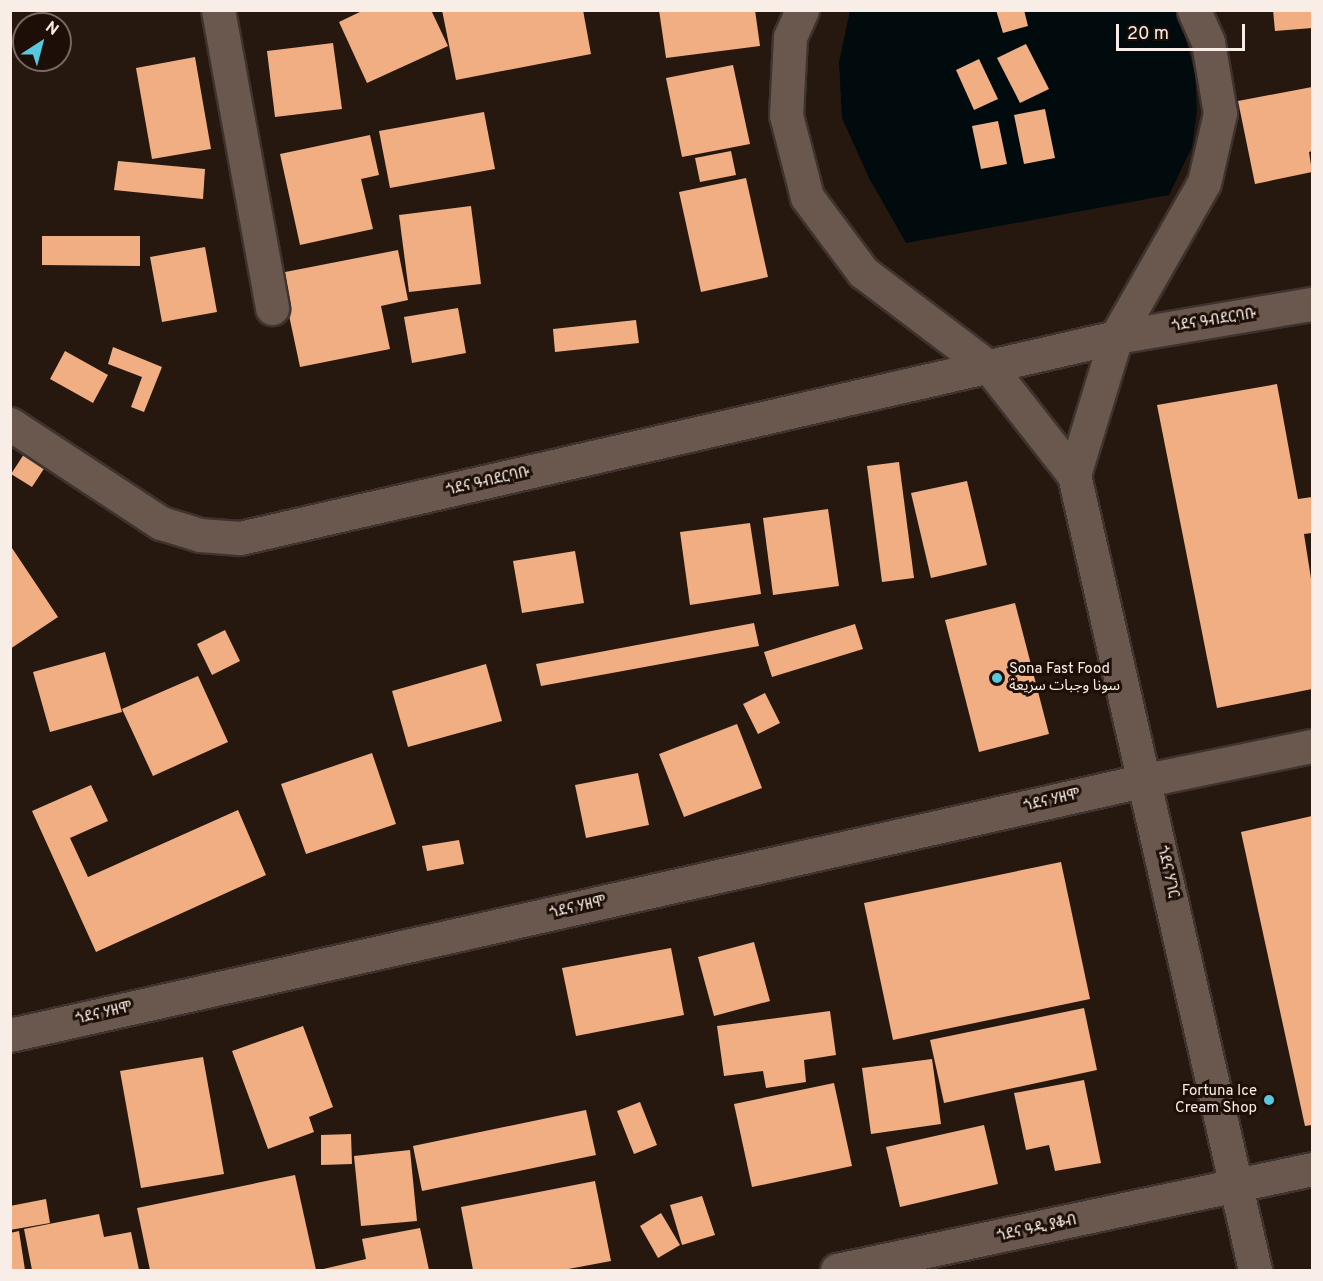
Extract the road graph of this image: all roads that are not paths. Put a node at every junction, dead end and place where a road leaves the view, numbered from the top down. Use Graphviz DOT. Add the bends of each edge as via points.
graph roads {
  1 [pos="218,10"];
  2 [pos="802,10"];
  3 [pos="1194,10"];
  4 [pos="1312,304"];
  5 [pos="272,308"];
  6 [pos="1116,337"];
  7 [pos="990,368"];
  8 [pos="10,424"];
  9 [pos="1074,475"];
  10 [pos="1312,746"];
  11 [pos="1146,780"];
  12 [pos="10,1035"];
  13 [pos="1312,1169"];
  14 [pos="1238,1187"];
  15 [pos="837,1270"];
  16 [pos="1256,1270"];
  1 -- 5 [label="street"];
  2 -- 7 [label="street" via="790,37 786,116 807,197 863,272"];
  3 -- 6 [label="street" via="1208,42 1220,113 1204,183"];
  4 -- 6 [label="street, ጎደና ዓብደርባቡ"];
  6 -- 7 [label="street, ጎደና ዓብደርባቡ"];
  6 -- 9 [label="street"];
  7 -- 8 [label="street, ጎደና ዓብደርባቡ" via="240,538 200,536 161,523"];
  7 -- 9 [label="street"];
  9 -- 11 [label="street, ጎደና ሃገር"];
  10 -- 11 [label="street, ጎደና ሃዘሞ"];
  11 -- 12 [label="street, ጎደና ሃዘሞ"];
  11 -- 14 [label="street, ጎደና ሃገር"];
  13 -- 14 [label="street, ጎደና ዓዲ ያቆብ"];
  14 -- 15 [label="street, ጎደና ዓዲ ያቆብ"];
  14 -- 16 [label="street, ጎደና ሃገር"];
}
